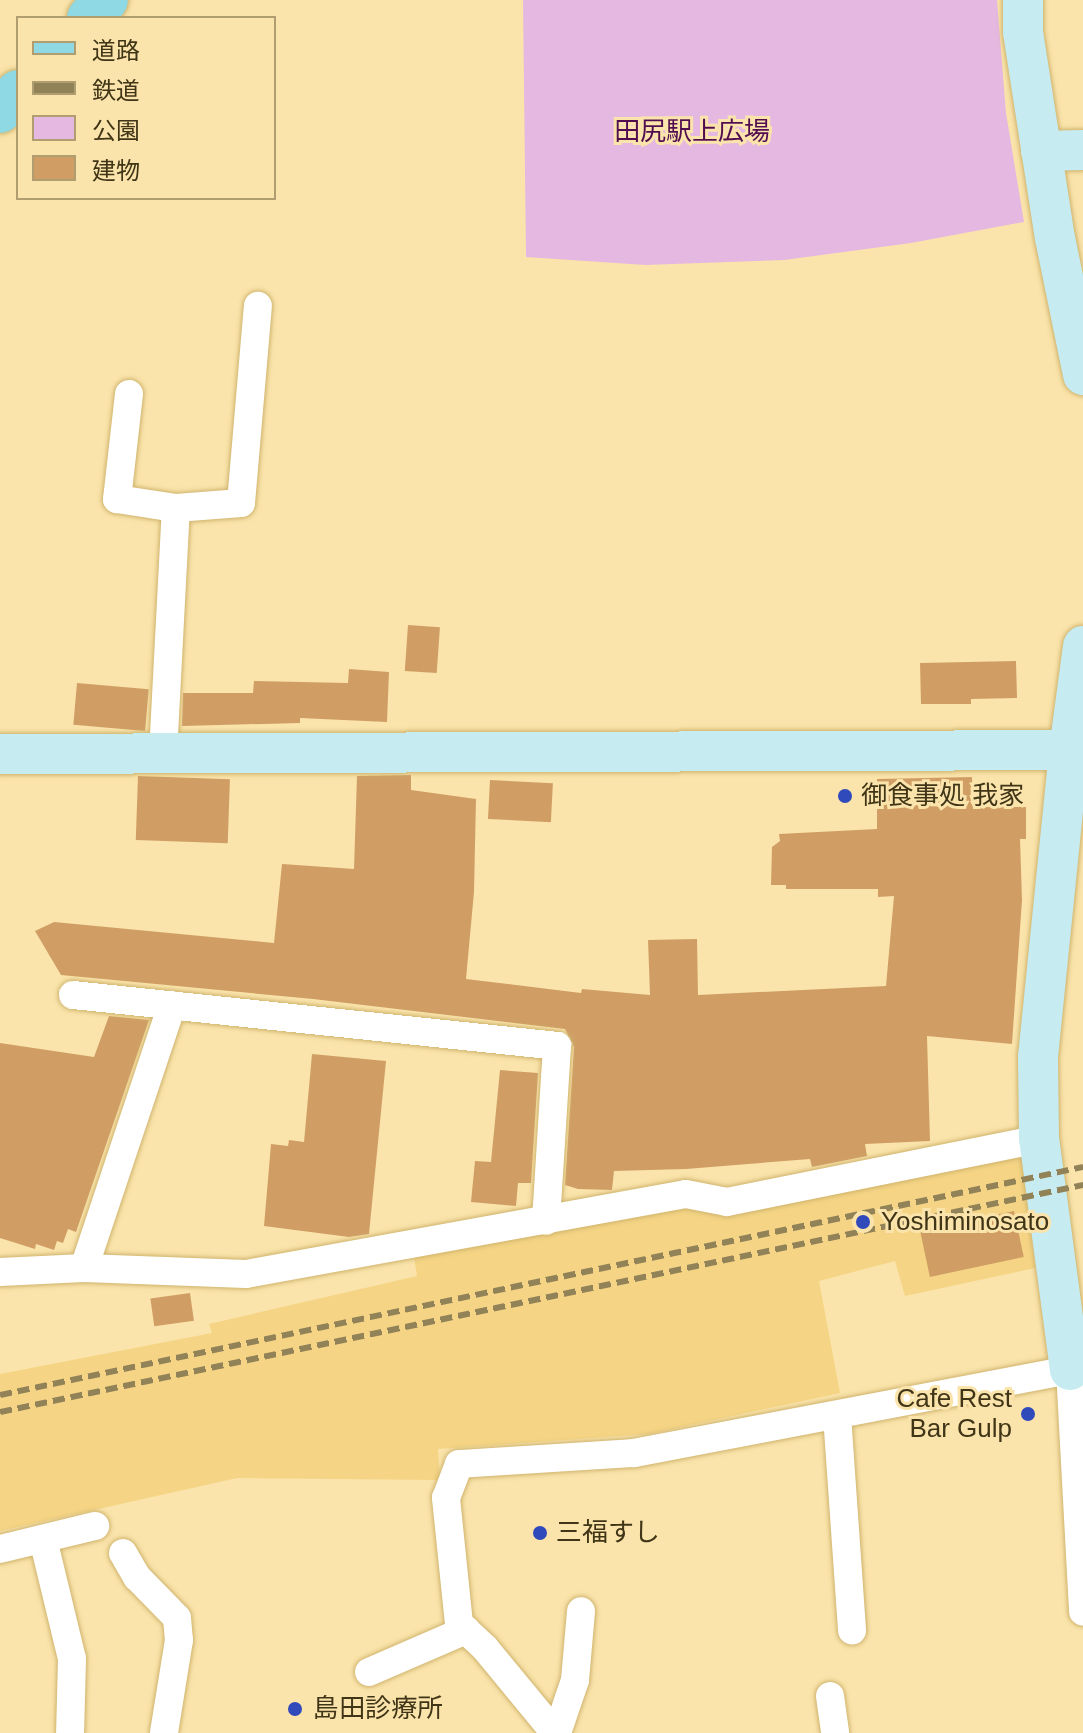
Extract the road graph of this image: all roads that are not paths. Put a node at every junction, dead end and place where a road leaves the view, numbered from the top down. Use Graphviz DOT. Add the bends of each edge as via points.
graph roads {
  1 [pos="106,0"];
  2 [pos="1023,0"];
  3 [pos="91,16"];
  4 [pos="16,94"];
  5 [pos="0,111"];
  6 [pos="1083,150"];
  7 [pos="1041,151"];
  8 [pos="258,306"];
  9 [pos="1083,375"];
  10 [pos="129,394"];
  11 [pos="176,508"];
  12 [pos="1083,646"];
  13 [pos="1069,750"];
  14 [pos="0,754"];
  15 [pos="163,754"];
  16 [pos="1070,858"];
  17 [pos="73,995"];
  18 [pos="172,1005"];
  19 [pos="1039,1139"];
  20 [pos="546,1221"];
  21 [pos="84,1268"];
  22 [pos="0,1272"];
  23 [pos="1070,1370"];
  24 [pos="837,1415"];
  25 [pos="1078,1437"];
  26 [pos="95,1526"];
  27 [pos="43,1539"];
  28 [pos="0,1549"];
  29 [pos="123,1553"];
  30 [pos="581,1611"];
  31 [pos="1083,1612"];
  32 [pos="466,1630"];
  33 [pos="852,1630"];
  34 [pos="369,1672"];
  35 [pos="830,1696"];
  36 [pos="70,1733"];
  37 [pos="164,1733"];
  38 [pos="556,1733"];
  39 [pos="835,1733"];
  1 -- 3 [label="main road"];
  2 -- 7 [label="street"];
  4 -- 5 [label="main road"];
  6 -- 7 [label="street"];
  7 -- 9 [label="street"];
  8 -- 11 [label="street" via="241,503"];
  10 -- 11 [label="street" via="117,499"];
  11 -- 15 [label="street"];
  12 -- 13 [label="street"];
  13 -- 15 [label="street"];
  13 -- 16 [label="street"];
  14 -- 15 [label="street"];
  16 -- 19 [label="street" via="1038,1057"];
  17 -- 18 [label="street"];
  18 -- 20 [label="street" via="557,1046"];
  18 -- 21 [label="street"];
  19 -- 20 [label="street" via="727,1202 686,1194"];
  19 -- 23 [label="street"];
  20 -- 21 [label="street" via="246,1274"];
  21 -- 22 [label="street"];
  23 -- 24 [label="street"];
  23 -- 25 [label="street"];
  24 -- 32 [label="street" via="634,1453 459,1464 446,1498 459,1624"];
  24 -- 33 [label="street"];
  25 -- 31 [label="street"];
  26 -- 27 [label="street"];
  27 -- 28 [label="street"];
  27 -- 36 [label="street" via="72,1659"];
  29 -- 37 [label="street" via="137,1577 177,1618 179,1640"];
  30 -- 38 [label="street" via="575,1680"];
  32 -- 34 [label="street"];
  32 -- 38 [label="street"];
  35 -- 39 [label="street"];
}
